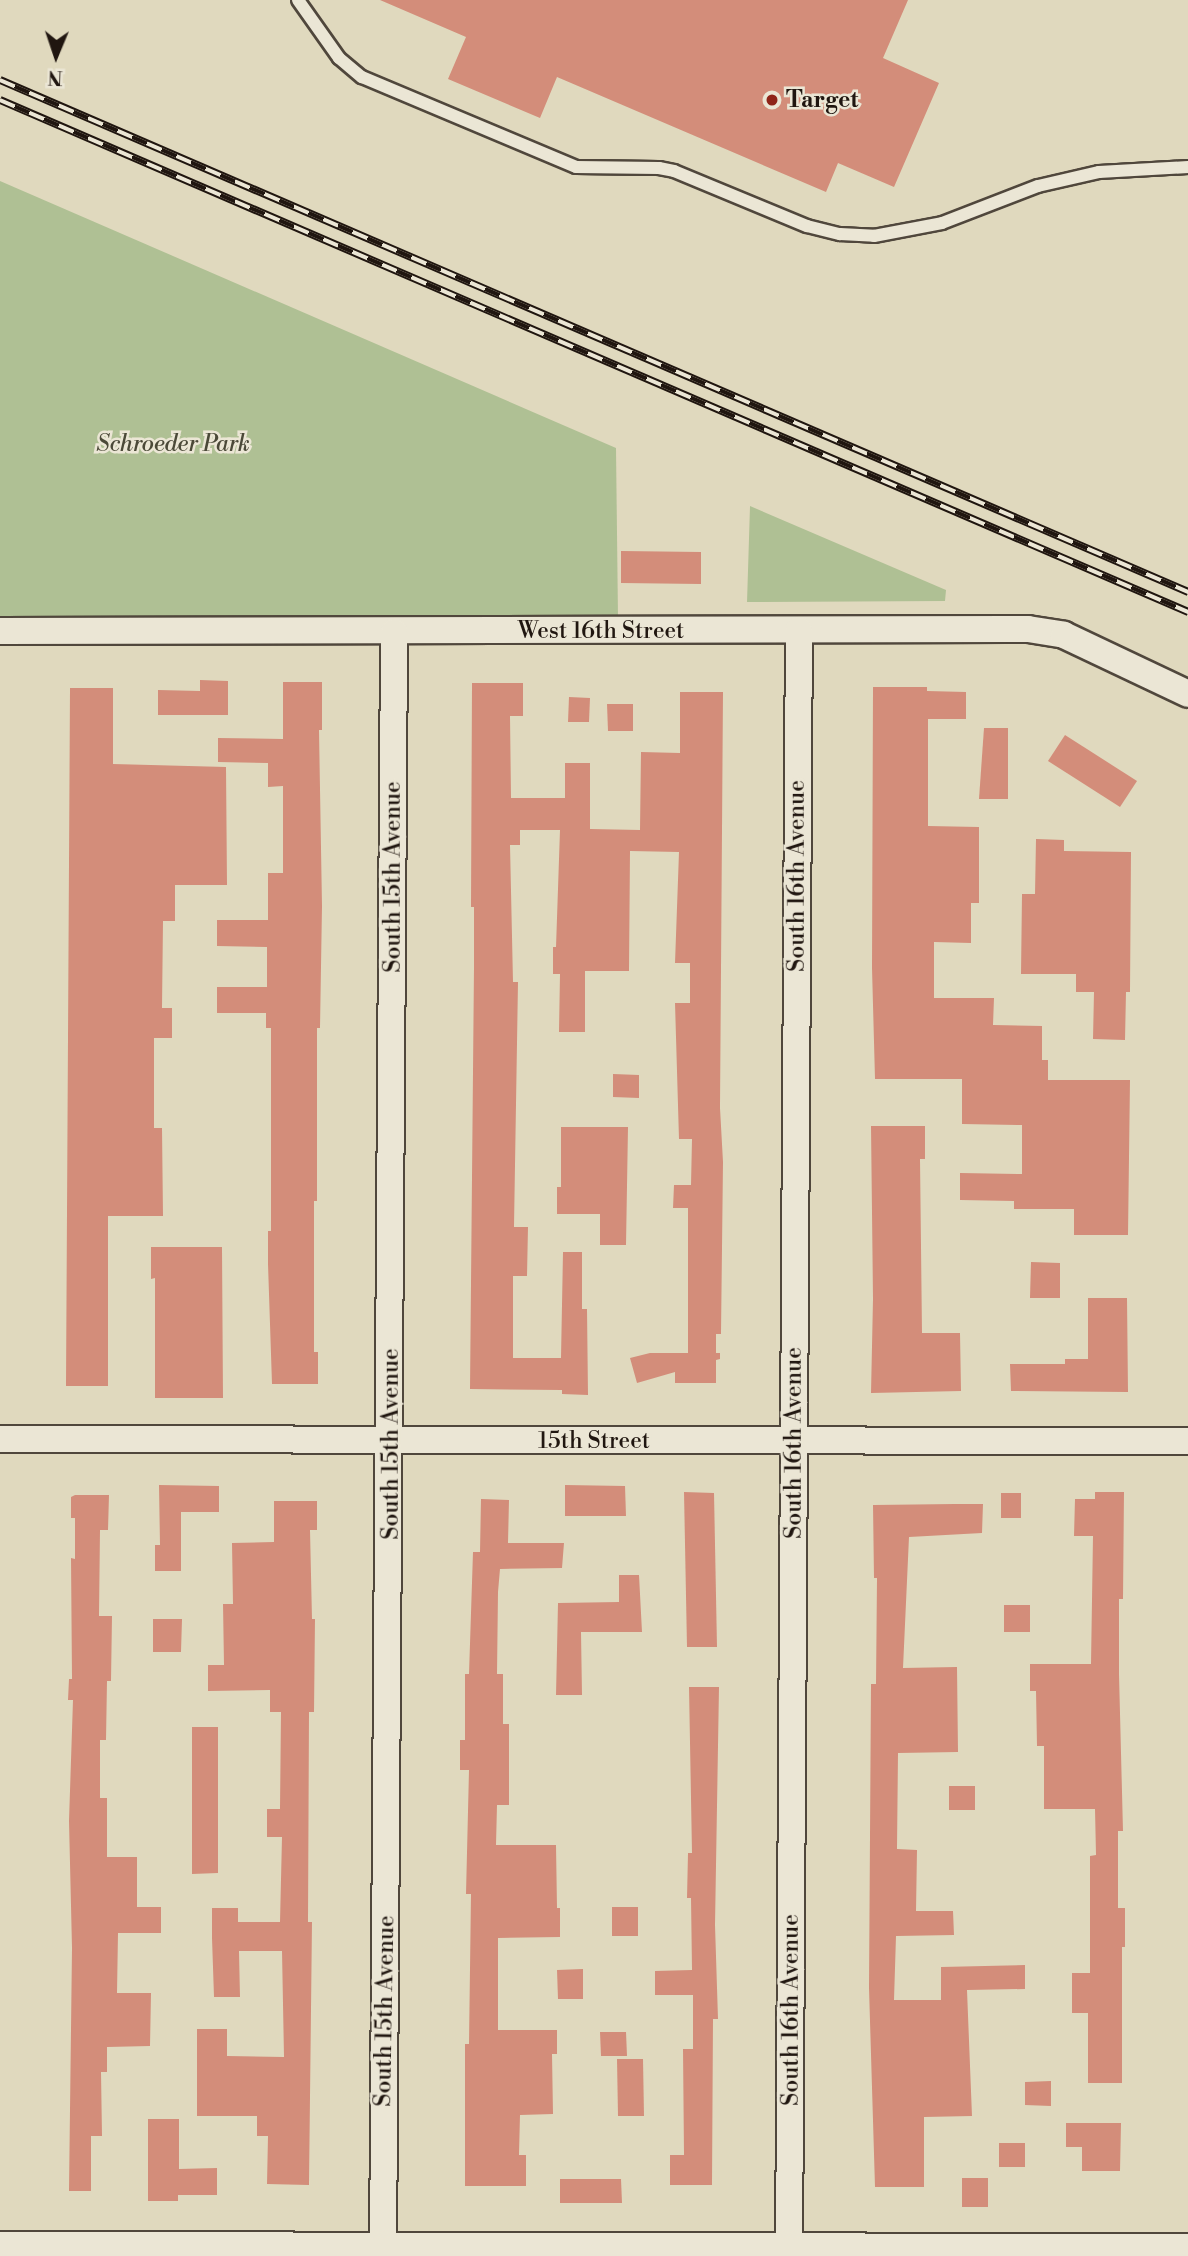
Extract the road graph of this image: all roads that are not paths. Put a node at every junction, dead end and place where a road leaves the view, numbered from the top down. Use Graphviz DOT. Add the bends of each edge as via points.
graph roads {
  1 [pos="298,0"];
  2 [pos="1188,167"];
  3 [pos="799,630"];
  4 [pos="0,631"];
  5 [pos="394,632"];
  6 [pos="1188,694"];
  7 [pos="0,1439"];
  8 [pos="391,1441"];
  9 [pos="794,1441"];
  10 [pos="1188,1441"];
  11 [pos="0,2245"];
  12 [pos="1188,2247"];
  13 [pos="383,2251"];
  14 [pos="789,2251"];
  1 -- 2 [label="lane" via="339,58 362,77 576,167 674,171 807,226 840,234 874,236 942,223 1038,186 1099,172"];
  3 -- 5 [label="street, West 16th Street"];
  3 -- 6 [label="street, West 16th Street" via="1028,629 1064,635"];
  3 -- 9 [label="street, South 16th Avenue"];
  4 -- 5 [label="street, West 16th Street"];
  5 -- 8 [label="street, South 15th Avenue"];
  7 -- 8 [label="street, 15th Street"];
  8 -- 9 [label="street, 15th Street"];
  8 -- 13 [label="street, South 15th Avenue"];
  9 -- 10 [label="street, 15th Street"];
  9 -- 14 [label="street, South 16th Avenue"];
  11 -- 13 [label="street"];
  12 -- 14 [label="street"];
  13 -- 14 [label="street"];
}
